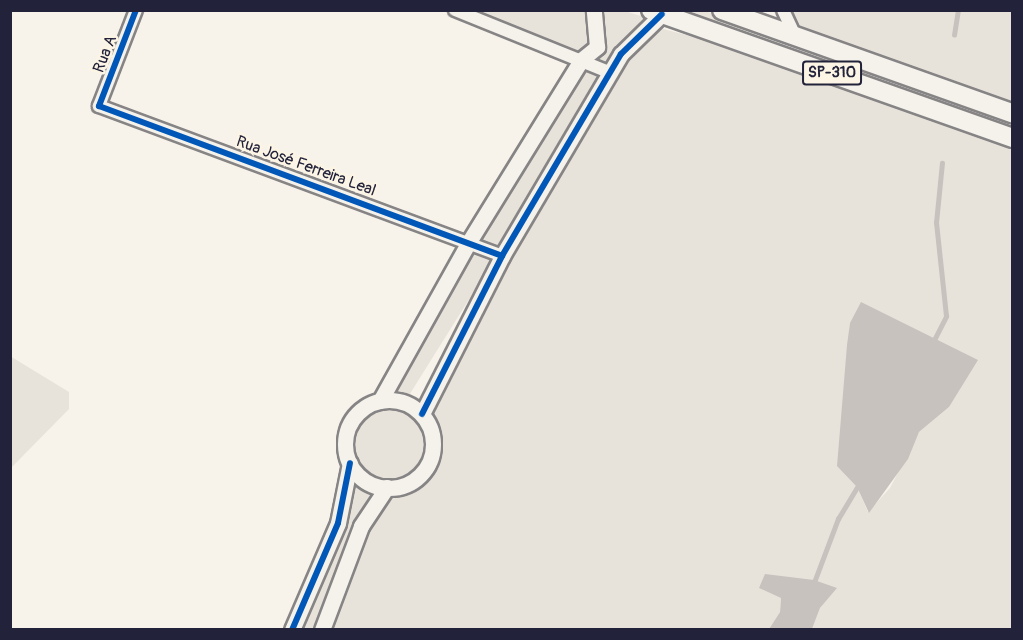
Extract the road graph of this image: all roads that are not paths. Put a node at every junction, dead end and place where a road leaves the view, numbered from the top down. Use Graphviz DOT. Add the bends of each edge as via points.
graph roads {
  1 [pos="136,10"];
  2 [pos="455,10"];
  3 [pos="594,10"];
  4 [pos="783,10"];
  5 [pos="656,12"];
  6 [pos="735,12"];
  7 [pos="795,36"];
  8 [pos="581,60"];
  9 [pos="611,73"];
  10 [pos="99,106"];
  11 [pos="1012,113"];
  12 [pos="1012,138"];
  13 [pos="470,240"];
  14 [pos="502,256"];
  15 [pos="380,401"];
  16 [pos="422,414"];
  17 [pos="350,464"];
  18 [pos="387,487"];
  19 [pos="292,630"];
  20 [pos="322,630"];
  1 -- 10 [label="street, Rua A"];
  2 -- 8 [label="street"];
  3 -- 8 [label="street" via="597,47"];
  4 -- 7 [label="street"];
  5 -- 9 [label="street"];
  5 -- 12 [label="main road, SP-310"];
  6 -- 7 [label="main road, SP-310"];
  7 -- 11 [label="main road, SP-310"];
  8 -- 9 [label="street"];
  8 -- 13 [label="street"];
  9 -- 14 [label="street"];
  10 -- 13 [label="street, Rua José Ferreira Leal"];
  13 -- 14 [label="street, Rua José Ferreira Leal"];
  13 -- 15 [label="street"];
  14 -- 16 [label="street"];
  15 -- 16 [label="street" via="403,402"];
  15 -- 17 [label="street" via="360,411 347,430"];
  16 -- 18 [label="street" via="432,434 431,457 409,483"];
  17 -- 18 [label="street" via="365,481"];
  17 -- 19 [label="street" via="338,524"];
  18 -- 20 [label="street" via="361,526"];
}
